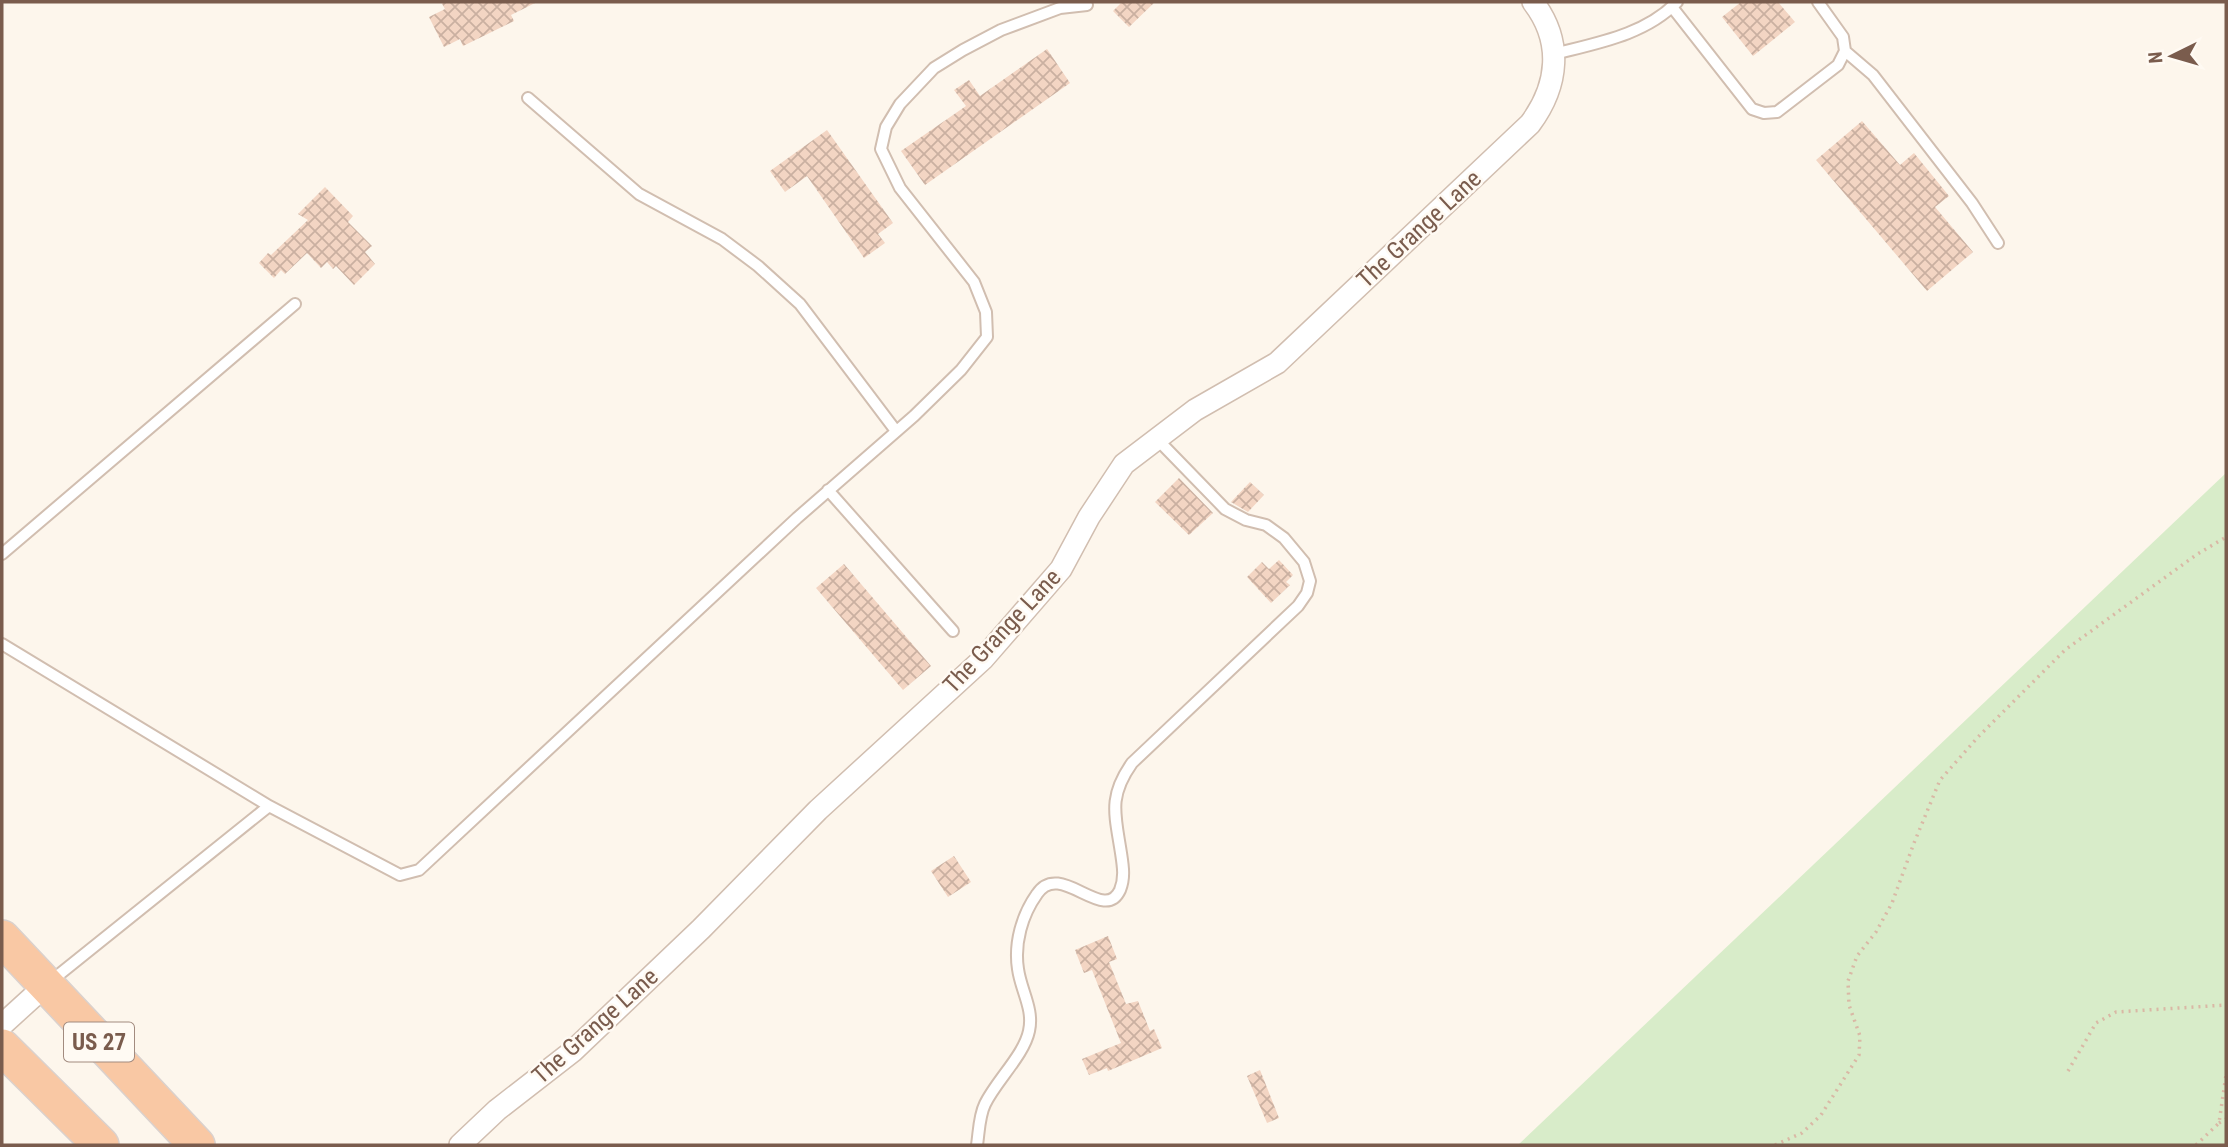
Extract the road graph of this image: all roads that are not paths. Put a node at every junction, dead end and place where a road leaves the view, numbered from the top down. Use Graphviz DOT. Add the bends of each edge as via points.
graph roads {
  1 [pos="1532,2"];
  2 [pos="1818,2"];
  3 [pos="1675,4"];
  4 [pos="1087,5"];
  5 [pos="1845,51"];
  6 [pos="1554,54"];
  7 [pos="528,98"];
  8 [pos="1998,243"];
  9 [pos="295,304"];
  10 [pos="897,431"];
  11 [pos="1157,439"];
  12 [pos="828,490"];
  13 [pos="2,554"];
  14 [pos="953,631"];
  15 [pos="2,644"];
  16 [pos="269,806"];
  17 [pos="2,938"];
  18 [pos="46,985"];
  19 [pos="2,1025"];
  20 [pos="2,1047"];
  21 [pos="101,1145"];
  22 [pos="197,1145"];
  23 [pos="460,1145"];
  24 [pos="978,1145"];
  1 -- 6 [label="street, The Grange Lane" via="1550,32"];
  2 -- 5 [label="lane" via="1843,37"];
  3 -- 5 [label="lane" via="1752,109 1763,113 1777,112 1838,65"];
  3 -- 6 [label="lane" via="1665,15 1613,39"];
  4 -- 10 [label="lane" via="1060,8 962,50 934,68 900,104 886,127 881,149 900,188 974,282 986,312 987,337 961,370"];
  5 -- 8 [label="lane" via="1873,75"];
  6 -- 11 [label="street, The Grange Lane" via="1548,95 1530,124 1278,363 1195,410"];
  7 -- 10 [label="lane" via="639,194 722,239 758,266 800,304"];
  9 -- 13 [label="lane"];
  10 -- 12 [label="lane"];
  11 -- 23 [label="street, The Grange Lane" via="1124,464 1061,569 983,659 818,810 573,1051"];
  11 -- 24 [label="lane" via="1225,509 1266,525 1284,538 1304,562 1311,582 1298,606 1132,763 1119,782 1116,820 1124,871 1117,896 1098,901 1065,884 1047,884 1027,910 1018,936 1018,969 1031,1013 1029,1034 984,1105"];
  12 -- 14 [label="lane"];
  12 -- 16 [label="lane" via="419,870 400,875"];
  15 -- 16 [label="lane"];
  16 -- 18 [label="lane"];
  17 -- 18 [label="highway, US 27"];
  18 -- 19 [label="street"];
  18 -- 22 [label="highway, US 27"];
  20 -- 21 [label="highway, US 27"];
}
